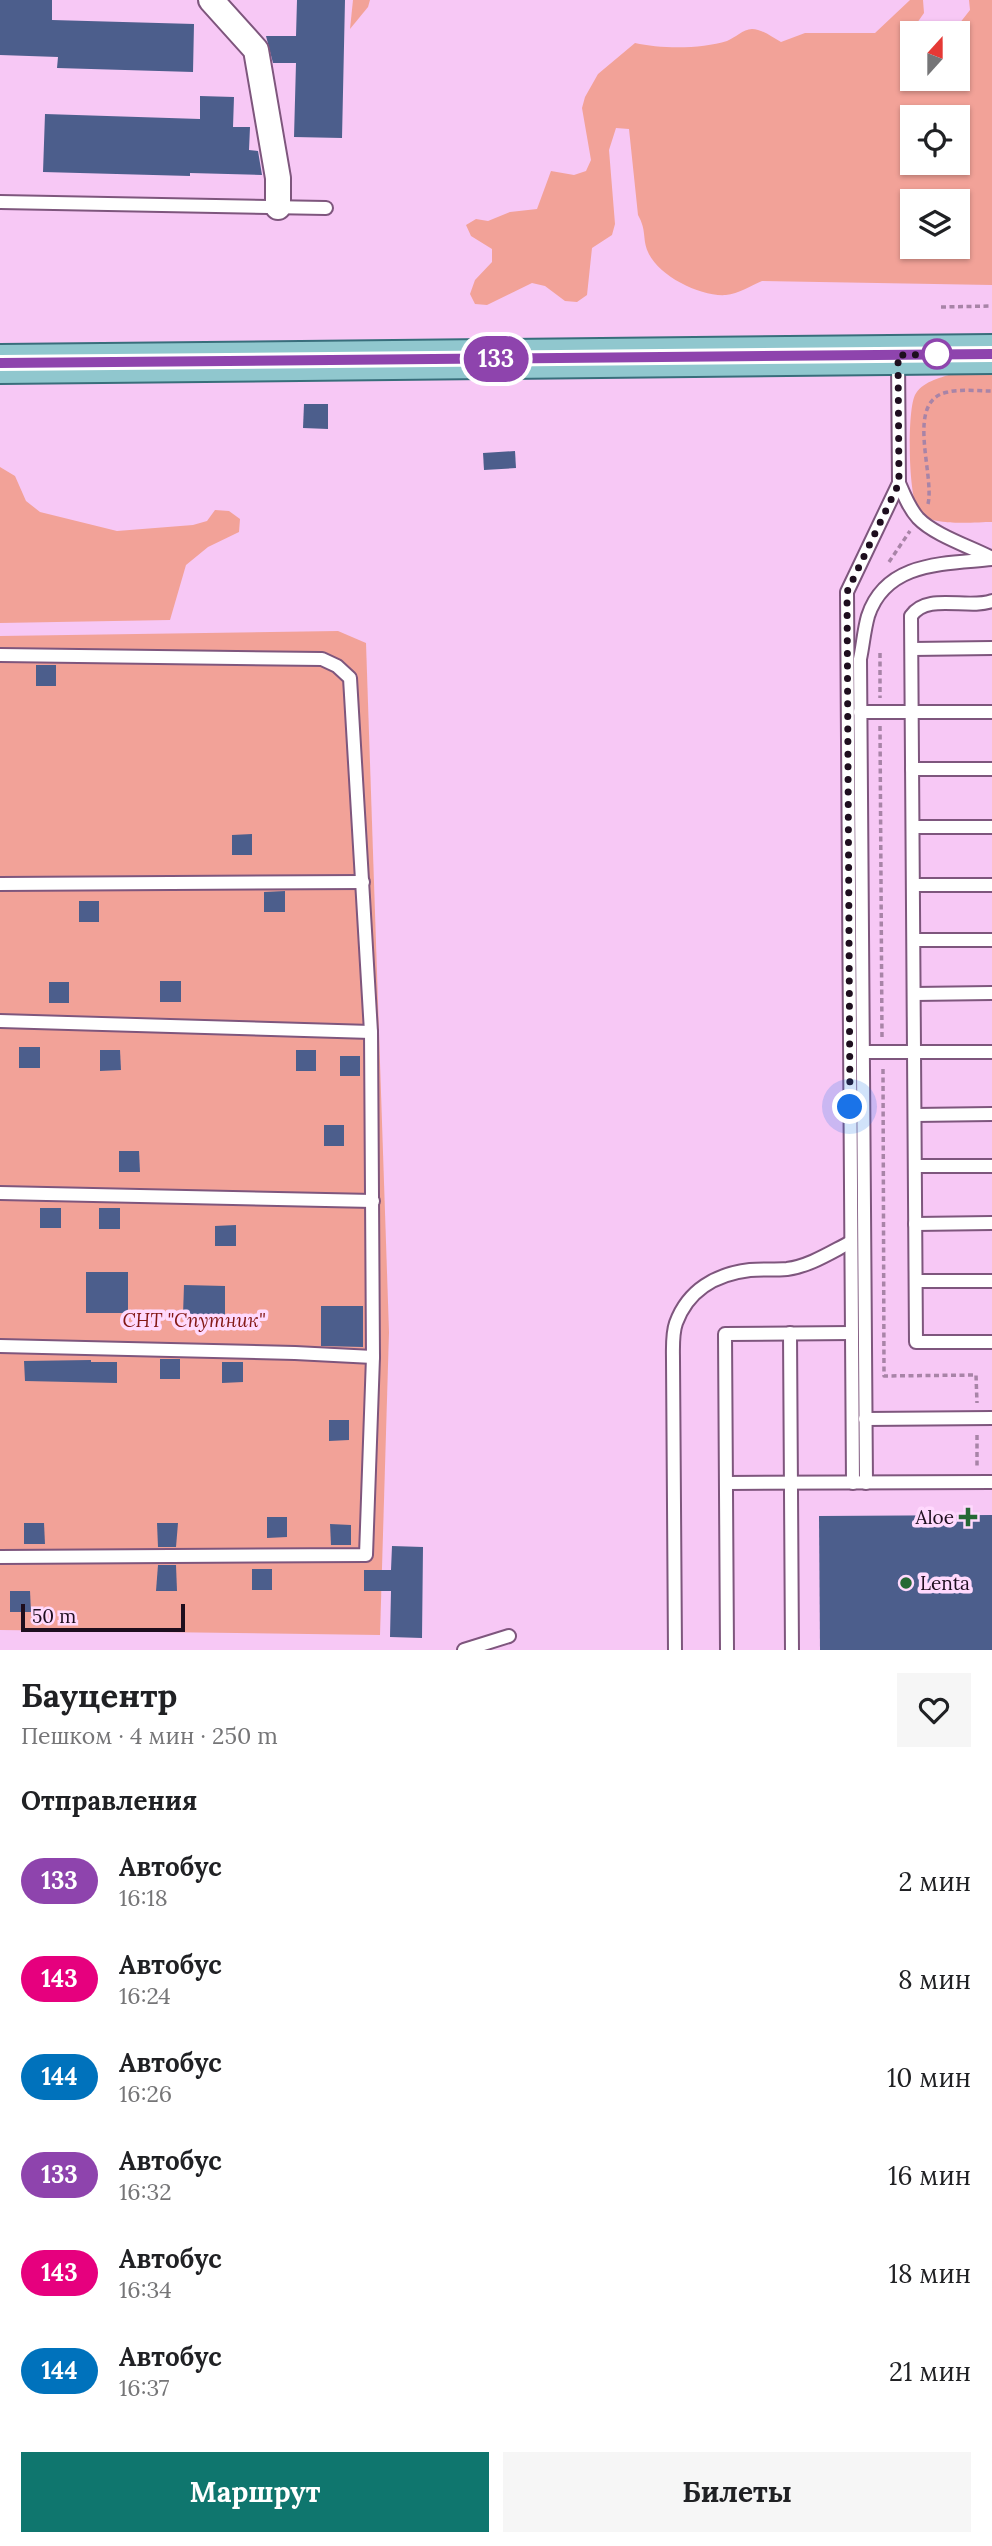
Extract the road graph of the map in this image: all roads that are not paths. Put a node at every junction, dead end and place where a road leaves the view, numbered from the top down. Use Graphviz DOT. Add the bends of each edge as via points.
graph roads {
  1 [pos="211,0"];
  2 [pos="0,202"];
  3 [pos="278,207"];
  4 [pos="326,208"];
  5 [pos="992,354"];
  6 [pos="898,355"];
  7 [pos="0,363"];
  8 [pos="899,483"];
  9 [pos="992,558"];
  10 [pos="992,601"];
  11 [pos="912,649"];
  12 [pos="992,649"];
  13 [pos="0,655"];
  14 [pos="860,712"];
  15 [pos="912,712"];
  16 [pos="992,712"];
  17 [pos="912,769"];
  18 [pos="992,769"];
  19 [pos="913,827"];
  20 [pos="992,827"];
  21 [pos="363,882"];
  22 [pos="0,884"];
  23 [pos="913,885"];
  24 [pos="992,885"];
  25 [pos="914,940"];
  26 [pos="992,940"];
  27 [pos="992,993"];
  28 [pos="914,994"];
  29 [pos="0,1021"];
  30 [pos="371,1032"];
  31 [pos="863,1052"];
  32 [pos="914,1052"];
  33 [pos="992,1052"];
  34 [pos="992,1114"];
  35 [pos="915,1115"];
  36 [pos="915,1166"];
  37 [pos="992,1166"];
  38 [pos="0,1193"];
  39 [pos="373,1201"];
  40 [pos="992,1223"];
  41 [pos="915,1224"];
  42 [pos="851,1242"];
  43 [pos="916,1281"];
  44 [pos="992,1281"];
  45 [pos="790,1333"];
  46 [pos="852,1333"];
  47 [pos="992,1342"];
  48 [pos="0,1346"];
  49 [pos="373,1357"];
  50 [pos="992,1418"];
  51 [pos="865,1419"];
  52 [pos="992,1482"];
  53 [pos="726,1483"];
  54 [pos="791,1483"];
  55 [pos="859,1483"];
  56 [pos="0,1557"];
  57 [pos="509,1636"];
  58 [pos="464,1650"];
  59 [pos="675,1650"];
  60 [pos="727,1650"];
  61 [pos="792,1650"];
  1 -- 3 [label="street" via="256,50 278,177"];
  2 -- 3 [label="lane"];
  3 -- 4 [label="lane"];
  5 -- 6 [label="main road"];
  6 -- 7 [label="main road"];
  6 -- 8 [label="lane"];
  8 -- 9 [label="lane" via="927,526"];
  8 -- 42 [label="lane" via="847,592"];
  9 -- 14 [label="lane" via="913,570 879,594 868,616 860,659"];
  10 -- 11 [label="lane" via="917,608 911,616"];
  11 -- 12 [label="lane"];
  11 -- 15 [label="lane"];
  13 -- 21 [label="lane" via="322,659 337,666 350,678"];
  14 -- 15 [label="lane"];
  14 -- 31 [label="lane"];
  15 -- 16 [label="lane"];
  15 -- 17 [label="lane"];
  17 -- 18 [label="lane"];
  17 -- 19 [label="lane"];
  19 -- 20 [label="lane"];
  19 -- 23 [label="lane"];
  21 -- 22 [label="lane"];
  21 -- 30 [label="lane"];
  23 -- 24 [label="lane"];
  23 -- 25 [label="lane"];
  25 -- 26 [label="lane"];
  25 -- 28 [label="lane"];
  27 -- 28 [label="lane"];
  28 -- 32 [label="lane"];
  29 -- 30 [label="lane"];
  30 -- 39 [label="lane"];
  31 -- 32 [label="lane"];
  31 -- 51 [label="lane"];
  32 -- 33 [label="lane"];
  32 -- 35 [label="lane"];
  34 -- 35 [label="lane"];
  35 -- 36 [label="lane"];
  36 -- 37 [label="lane"];
  36 -- 41 [label="lane"];
  38 -- 39 [label="lane"];
  39 -- 49 [label="lane"];
  40 -- 41 [label="lane"];
  41 -- 43 [label="lane"];
  42 -- 46 [label="lane"];
  42 -- 59 [label="lane" via="789,1269 720,1276 692,1296 675,1325"];
  43 -- 44 [label="lane"];
  43 -- 47 [label="lane" via="916,1342"];
  45 -- 46 [label="lane"];
  45 -- 53 [label="lane" via="724,1334"];
  45 -- 54 [label="lane"];
  46 -- 55 [label="lane"];
  48 -- 49 [label="lane"];
  49 -- 56 [label="lane" via="366,1555"];
  50 -- 51 [label="lane"];
  51 -- 55 [label="lane"];
  52 -- 55 [label="lane"];
  53 -- 54 [label="lane"];
  53 -- 60 [label="lane"];
  54 -- 55 [label="lane"];
  54 -- 61 [label="lane"];
  57 -- 58 [label="lane"];
}
